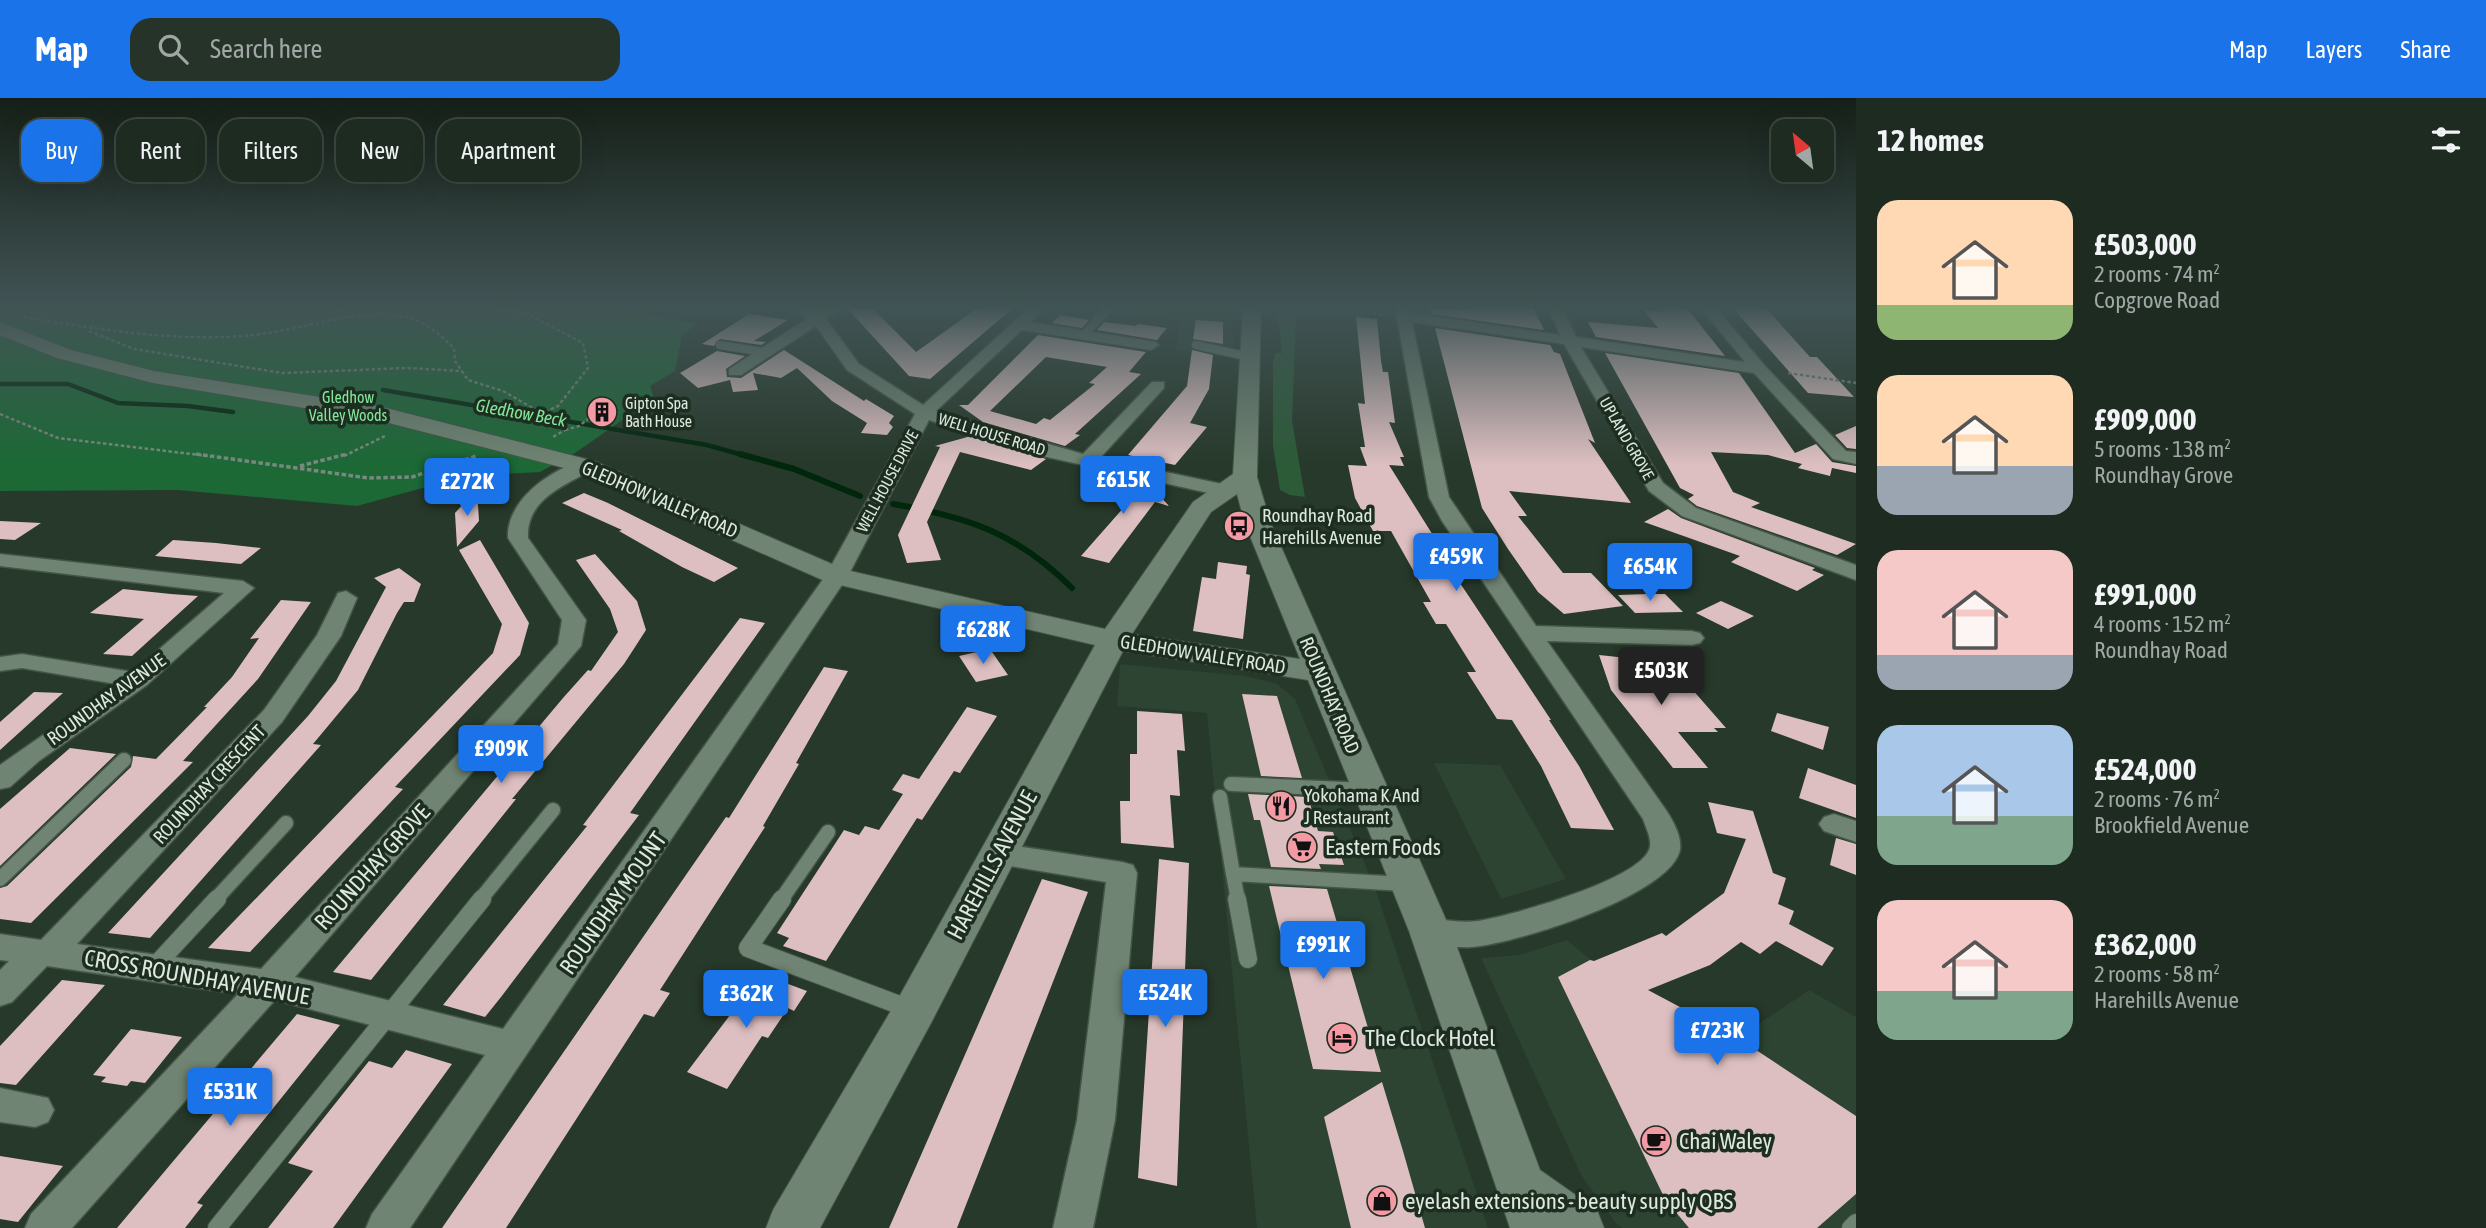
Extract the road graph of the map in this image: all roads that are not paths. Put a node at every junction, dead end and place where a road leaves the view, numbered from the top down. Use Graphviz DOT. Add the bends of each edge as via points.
graph roads {
  1 [pos="86,360"];
  2 [pos="752,360"];
  3 [pos="848,360"];
  4 [pos="980,360"];
  5 [pos="1250,360"];
  6 [pos="1407,360"];
  7 [pos="1582,360"];
  8 [pos="1695,360"];
  9 [pos="1751,360"];
  10 [pos="1759,369"];
  11 [pos="735,372"];
  12 [pos="1158,385"];
  13 [pos="924,413"];
  14 [pos="1856,458"];
  15 [pos="1087,460"];
  16 [pos="585,466"];
  17 [pos="1230,495"];
  18 [pos="0,560"];
  19 [pos="1856,573"];
  20 [pos="837,576"];
  21 [pos="346,598"];
  22 [pos="1529,633"];
  23 [pos="1692,638"];
  24 [pos="1112,640"];
  25 [pos="0,664"];
  26 [pos="1319,672"];
  27 [pos="138,680"];
  28 [pos="124,760"];
  29 [pos="0,780"];
  30 [pos="1231,784"];
  31 [pos="1371,790"];
  32 [pos="1220,797"];
  33 [pos="553,810"];
  34 [pos="286,823"];
  35 [pos="828,832"];
  36 [pos="997,854"];
  37 [pos="1233,873"];
  38 [pos="0,879"];
  39 [pos="1411,885"];
  40 [pos="1430,931"];
  41 [pos="0,947"];
  42 [pos="44,953"];
  43 [pos="1248,959"];
  44 [pos="154,967"];
  45 [pos="268,984"];
  46 [pos="0,992"];
  47 [pos="915,1010"];
  48 [pos="387,1015"];
  49 [pos="514,1046"];
  50 [pos="1529,1207"];
  51 [pos="1856,1223"];
  52 [pos="45,1228"];
  53 [pos="217,1228"];
  54 [pos="386,1228"];
  55 [pos="792,1228"];
  56 [pos="1073,1228"];
  57 [pos="1578,1228"];
  58 [pos="1851,1228"];
  1 -- 16 [label="street, GLEDHOW VALLEY ROAD" via="153,377 378,413"];
  2 -- 11 [label="street"];
  3 -- 13 [label="street, WELL HOUSE ROAD"];
  4 -- 13 [label="street, WELL HOUSE DRIVE"];
  5 -- 17 [label="street, ROUNDHAY ROAD"];
  6 -- 22 [label="street" via="1439,496"];
  7 -- 19 [label="street, UPLAND GROVE" via="1656,488 1689,512"];
  8 -- 10 [label="street"];
  9 -- 10 [label="street"];
  10 -- 14 [label="street" via="1840,455"];
  12 -- 15 [label="street"];
  13 -- 15 [label="street, WELL HOUSE ROAD" via="990,436"];
  13 -- 20 [label="street, WELL HOUSE DRIVE"];
  15 -- 17 [label="street, WELL HOUSE ROAD"];
  16 -- 20 [label="street, GLEDHOW VALLEY ROAD"];
  16 -- 45 [label="street, ROUNDHAY GROVE" via="534,498 519,514 515,527 574,620 569,646"];
  17 -- 24 [label="street, HAREHILLS AVENUE"];
  17 -- 26 [label="street, ROUNDHAY ROAD"];
  18 -- 27 [label="street, ROUNDHAY AVENUE" via="243,588"];
  20 -- 24 [label="street, GLEDHOW VALLEY ROAD"];
  20 -- 49 [label="street, ROUNDHAY MOUNT"];
  21 -- 42 [label="street, ROUNDHAY CRESCENT" via="329,636 273,716"];
  22 -- 23 [label="street"];
  22 -- 40 [label="street" via="1656,817 1665,852 1656,866 1640,876 1552,914 1473,934"];
  24 -- 26 [label="street, GLEDHOW VALLEY ROAD"];
  24 -- 36 [label="street, HAREHILLS AVENUE"];
  25 -- 27 [label="street" via="22,661"];
  26 -- 31 [label="street, ROUNDHAY ROAD"];
  27 -- 29 [label="street, ROUNDHAY AVENUE"];
  28 -- 38 [label="lane"];
  30 -- 31 [label="lane"];
  31 -- 39 [label="street, ROUNDHAY ROAD"];
  32 -- 37 [label="lane"];
  33 -- 48 [label="lane"];
  34 -- 44 [label="lane"];
  35 -- 47 [label="lane" via="748,948"];
  36 -- 47 [label="street, HAREHILLS AVENUE"];
  36 -- 56 [label="street" via="1122,873 1096,1121"];
  37 -- 39 [label="lane"];
  37 -- 43 [label="lane"];
  39 -- 40 [label="street, ROUNDHAY ROAD"];
  40 -- 50 [label="street, ROUNDHAY ROAD"];
  41 -- 42 [label="street, CROSS ROUNDHAY AVENUE"];
  42 -- 44 [label="street, CROSS ROUNDHAY AVENUE"];
  42 -- 46 [label="street, ROUNDHAY CRESCENT"];
  44 -- 45 [label="street, CROSS ROUNDHAY AVENUE"];
  45 -- 48 [label="street, CROSS ROUNDHAY AVENUE"];
  45 -- 52 [label="street, ROUNDHAY GROVE"];
  47 -- 55 [label="street, HAREHILLS AVENUE"];
  48 -- 49 [label="street, CROSS ROUNDHAY AVENUE"];
  48 -- 53 [label="lane"];
  49 -- 54 [label="street, ROUNDHAY MOUNT"];
  50 -- 57 [label="street"];
  51 -- 58 [label="lane"];
}
